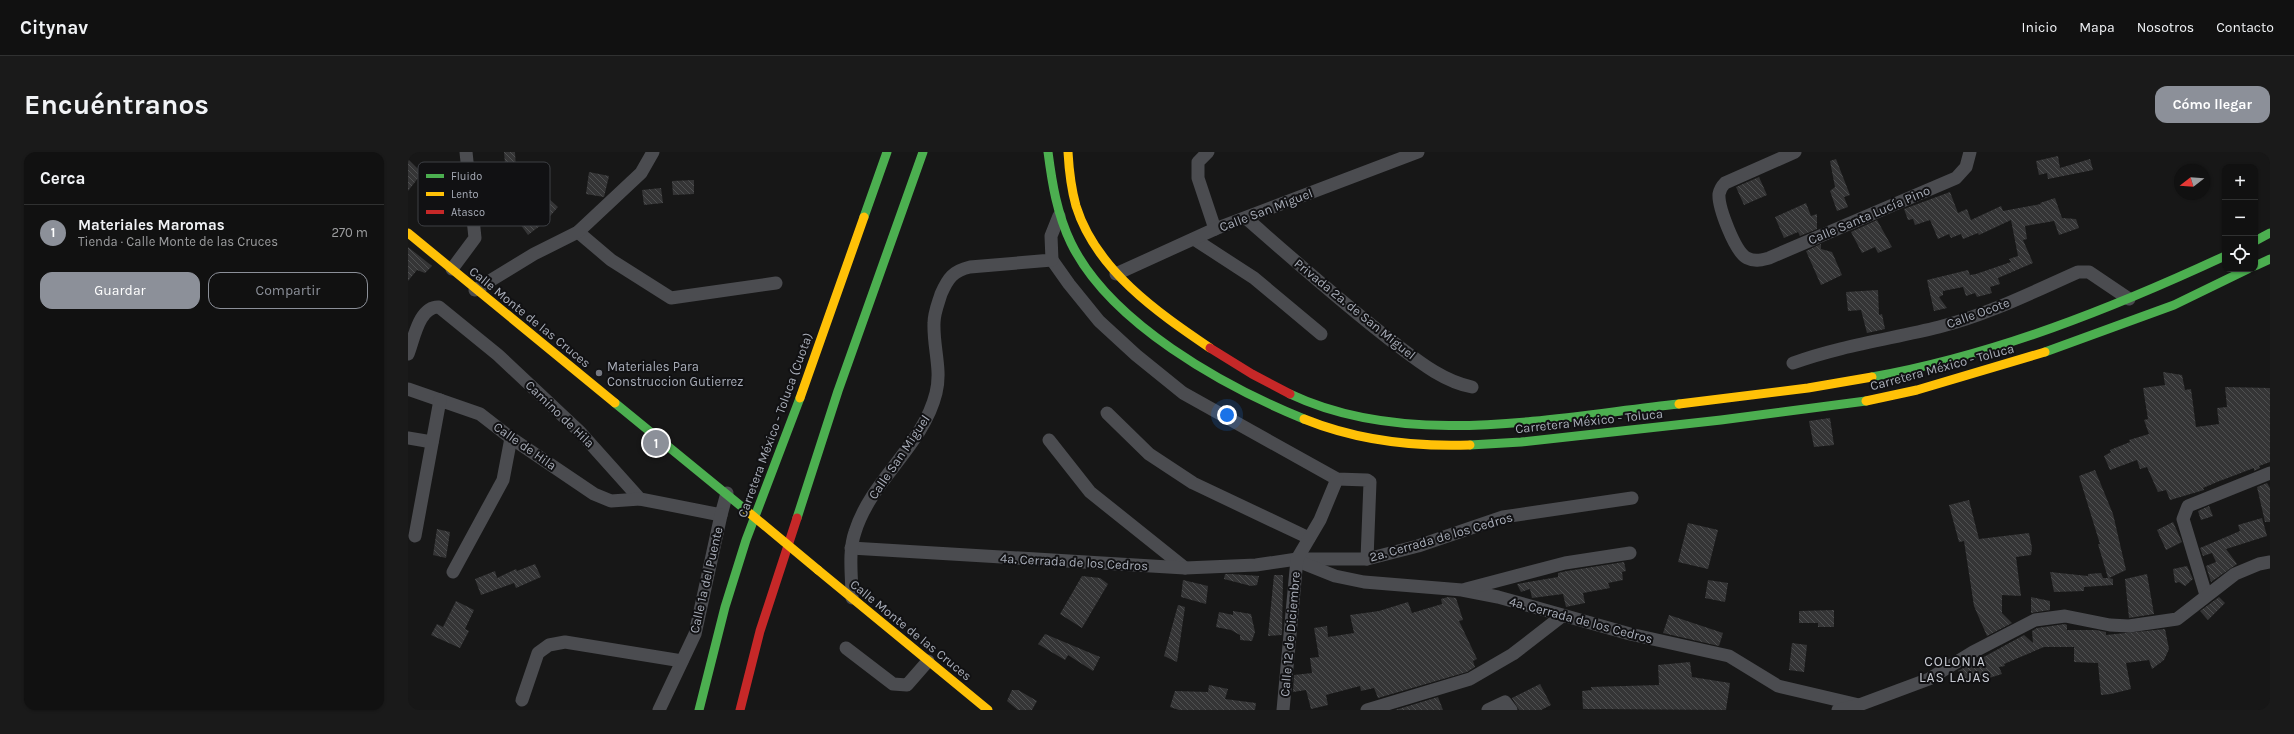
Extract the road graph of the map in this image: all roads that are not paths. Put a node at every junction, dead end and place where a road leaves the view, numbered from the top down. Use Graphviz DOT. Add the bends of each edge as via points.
graph roads {
  1 [pos="466,152"];
  2 [pos="653,152"];
  3 [pos="887,152"];
  4 [pos="923,152"];
  5 [pos="1048,152"];
  6 [pos="1068,152"];
  7 [pos="1208,152"];
  8 [pos="1418,152"];
  9 [pos="1795,152"];
  10 [pos="1970,152"];
  11 [pos="467,162"];
  12 [pos="1059,216"];
  13 [pos="1246,218"];
  14 [pos="474,226"];
  15 [pos="1215,229"];
  16 [pos="578,232"];
  17 [pos="408,233"];
  18 [pos="2270,233"];
  19 [pos="1194,239"];
  20 [pos="2258,239"];
  21 [pos="2222,257"];
  22 [pos="2270,258"];
  23 [pos="1052,260"];
  24 [pos="2258,264"];
  25 [pos="452,269"];
  26 [pos="2242,272"];
  27 [pos="1116,274"];
  28 [pos="776,282"];
  29 [pos="475,290"];
  30 [pos="2130,299"];
  31 [pos="1321,334"];
  32 [pos="408,354"];
  33 [pos="1793,363"];
  34 [pos="1472,387"];
  35 [pos="408,389"];
  36 [pos="440,400"];
  37 [pos="1106,413"];
  38 [pos="408,438"];
  39 [pos="510,438"];
  40 [pos="1049,440"];
  41 [pos="432,442"];
  42 [pos="2270,473"];
  43 [pos="1337,479"];
  44 [pos="727,493"];
  45 [pos="1632,498"];
  46 [pos="640,499"];
  47 [pos="721,515"];
  48 [pos="415,536"];
  49 [pos="1309,538"];
  50 [pos="851,548"];
  51 [pos="1630,553"];
  52 [pos="1297,559"];
  53 [pos="1367,559"];
  54 [pos="2270,562"];
  55 [pos="1185,568"];
  56 [pos="453,572"];
  57 [pos="1462,590"];
  58 [pos="2206,595"];
  59 [pos="852,598"];
  60 [pos="1562,616"];
  61 [pos="846,648"];
  62 [pos="682,661"];
  63 [pos="928,661"];
  64 [pos="522,700"];
  65 [pos="1859,705"];
  66 [pos="658,710"];
  67 [pos="699,710"];
  68 [pos="740,710"];
  69 [pos="988,710"];
  70 [pos="1283,710"];
  71 [pos="1367,710"];
  72 [pos="1488,710"];
  73 [pos="1511,710"];
  74 [pos="1838,710"];
  1 -- 11 [label="street"];
  2 -- 16 [label="street" via="641,172"];
  3 -- 67 [label="main road, Carretera México - Toluca (Cuota)" via="799,402 746,540 725,606"];
  4 -- 68 [label="main road" via="838,391 760,631"];
  5 -- 12 [label="main road, Carretera México - Toluca" via="1049,171"];
  6 -- 27 [label="main road, Carretera México - Toluca" via="1072,189 1082,222 1102,258"];
  7 -- 15 [label="street" via="1198,162 1198,178"];
  8 -- 13 [label="street, Calle San Miguel"];
  9 -- 10 [label="street, Calle Santa Lucía Pino" via="1725,183 1721,188 1720,207 1740,251 1746,258 1768,258 1956,178 1966,167"];
  12 -- 23 [label="street" via="1052,236"];
  12 -- 26 [label="main road, Carretera México - Toluca" via="1083,266 1099,285 1148,331 1212,373 1254,396 1334,430 1376,439 1440,446 1565,437 1823,407 1890,396 2012,363 2173,305"];
  13 -- 15 [label="street, Calle San Miguel"];
  13 -- 34 [label="street, Privada 2a. de San Miguel" via="1361,318 1416,359 1460,385"];
  14 -- 25 [label="street" via="475,238"];
  15 -- 19 [label="street, Calle San Miguel"];
  16 -- 28 [label="street" via="611,260 671,298"];
  16 -- 29 [label="street" via="534,254"];
  17 -- 25 [label="main road, Calle Monte de las Cruces"];
  18 -- 20 [label="main road"];
  19 -- 27 [label="street, Calle San Miguel"];
  19 -- 31 [label="street" via="1254,278"];
  21 -- 30 [label="main road, Carretera México - Toluca"];
  22 -- 24 [label="main road"];
  23 -- 43 [label="street" via="1099,321 1183,393"];
  23 -- 50 [label="street, Calle San Miguel" via="970,267 958,270 949,277 935,315 938,382 931,409 860,517"];
  25 -- 29 [label="main road, Calle Monte de las Cruces"];
  27 -- 30 [label="main road, Carretera México - Toluca" via="1154,308 1186,331 1267,382 1334,411 1364,418 1432,426 1547,418 1842,383 1931,365 2055,327"];
  29 -- 44 [label="main road, Calle Monte de las Cruces"];
  30 -- 33 [label="street, Calle Ocote" via="2089,272 2078,272 1994,308 1940,327 1817,354"];
  32 -- 46 [label="street, Camino de Hila" via="423,314 433,307 439,307 498,355 580,432"];
  35 -- 36 [label="street, Calle de Hila"];
  36 -- 39 [label="street, Calle de Hila" via="480,414"];
  36 -- 41 [label="street"];
  37 -- 49 [label="street" via="1149,454 1193,483"];
  38 -- 41 [label="street"];
  39 -- 46 [label="street, Calle de Hila" via="594,494 611,500"];
  39 -- 56 [label="street" via="503,480"];
  40 -- 55 [label="street" via="1090,492"];
  41 -- 48 [label="street"];
  42 -- 58 [label="street" via="2188,506 2183,519"];
  43 -- 49 [label="street" via="1320,520"];
  43 -- 53 [label="street" via="1370,482"];
  44 -- 47 [label="street"];
  44 -- 59 [label="main road, Calle Monte de las Cruces, bridge"];
  45 -- 53 [label="street, 2a. Cerrada de los Cedros" via="1503,517 1418,546"];
  46 -- 47 [label="street"];
  47 -- 62 [label="street, Calle 1a del Puente" via="695,634"];
  49 -- 52 [label="street"];
  50 -- 55 [label="street, 4a. Cerrada de los Cedros"];
  50 -- 59 [label="street, Calle San Miguel"];
  51 -- 57 [label="street" via="1565,563"];
  52 -- 53 [label="street, 2a. Cerrada de los Cedros"];
  52 -- 55 [label="street, 4a. Cerrada de los Cedros" via="1256,565"];
  52 -- 57 [label="street, 4a. Cerrada de los Cedros" via="1335,576"];
  52 -- 70 [label="street, Calle 12 de Diciembre"];
  54 -- 58 [label="street" via="2235,574"];
  57 -- 60 [label="street, 4a. Cerrada de los Cedros"];
  58 -- 65 [label="street" via="2177,618 2166,621 2129,626 2066,616 2035,620 1973,652 1929,680"];
  59 -- 63 [label="main road, Calle Monte de las Cruces"];
  60 -- 65 [label="street, 4a. Cerrada de los Cedros" via="1729,656 1778,686"];
  60 -- 71 [label="street" via="1514,654 1470,679"];
  61 -- 63 [label="street" via="893,684 907,685"];
  62 -- 64 [label="street" via="565,642 549,645 538,653"];
  62 -- 66 [label="street, Calle 1a del Puente"];
  63 -- 69 [label="main road, Calle Monte de las Cruces"];
  65 -- 74 [label="street"];
  72 -- 73 [label="street" via="1505,702"];
}
